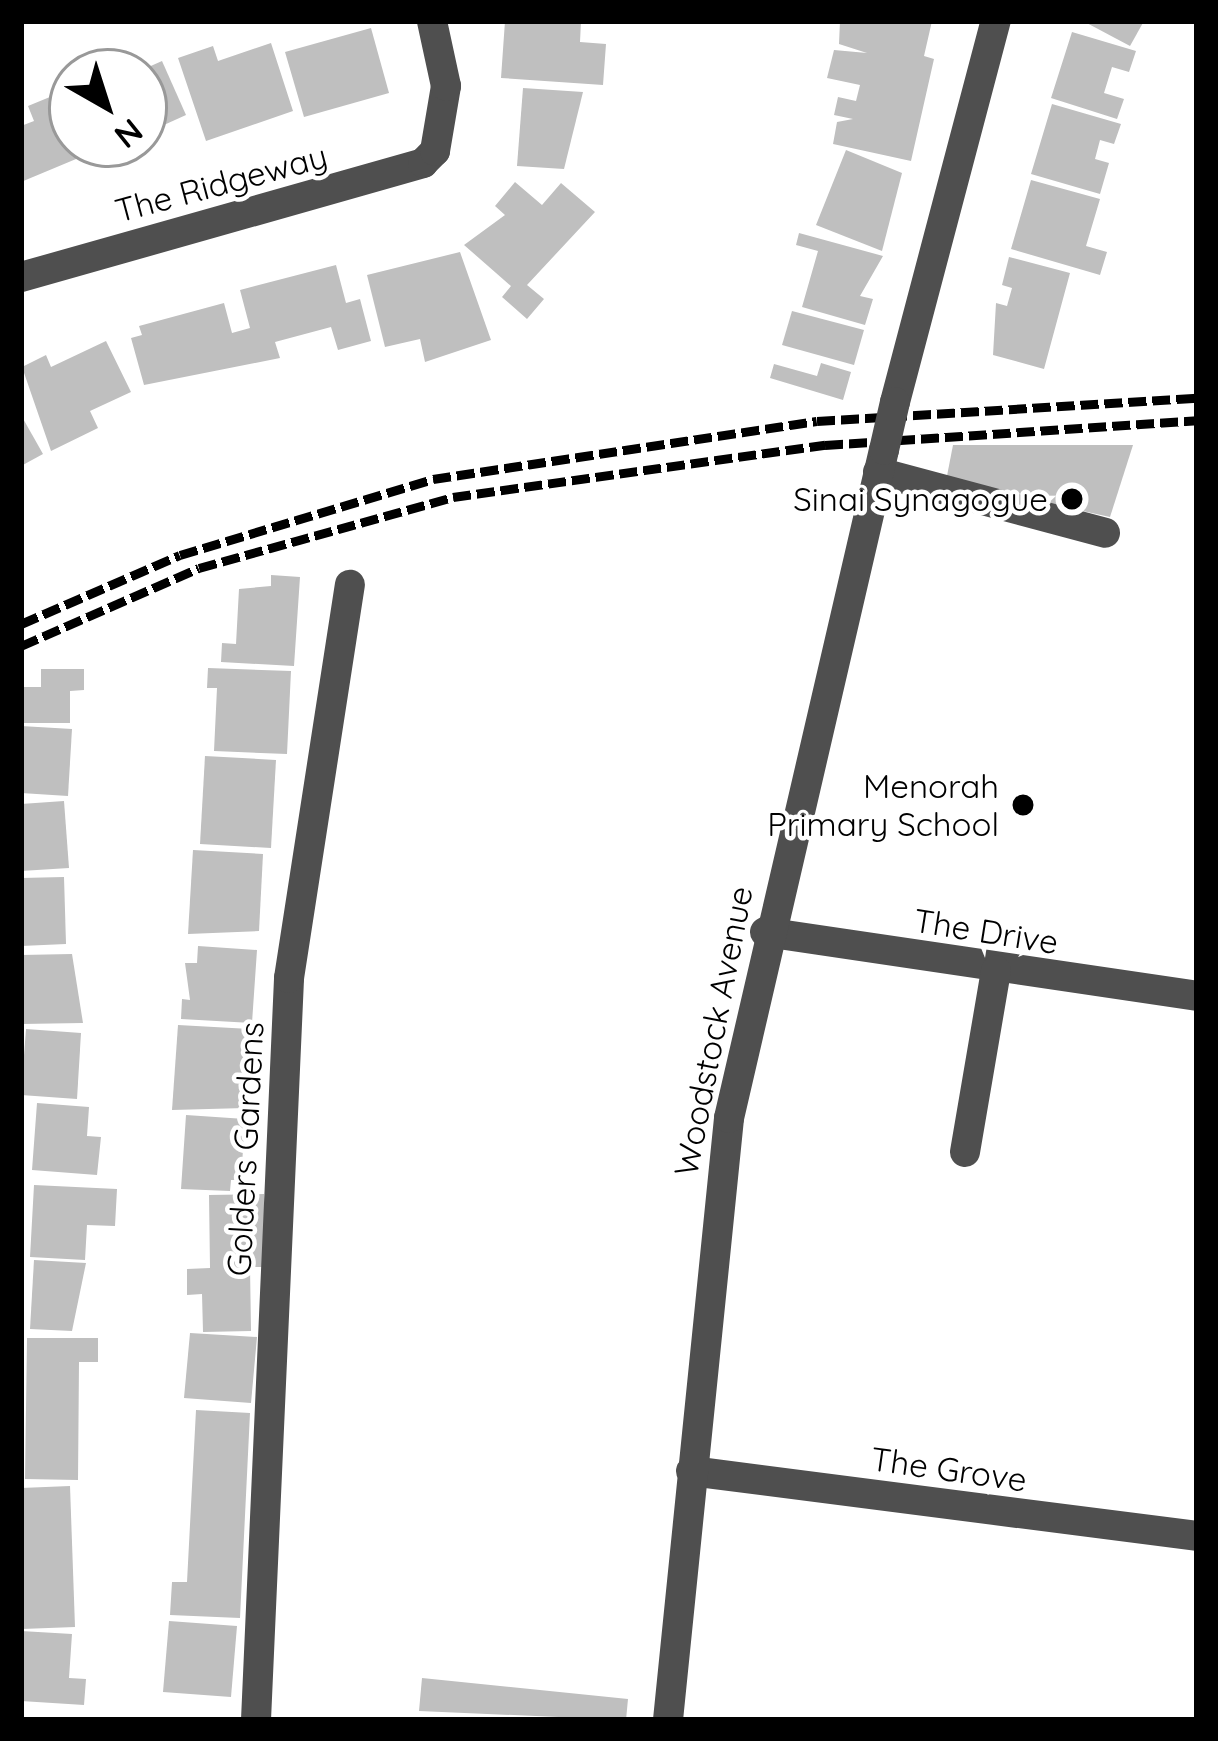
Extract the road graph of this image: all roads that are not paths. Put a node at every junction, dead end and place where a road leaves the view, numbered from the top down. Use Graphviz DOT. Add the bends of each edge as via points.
graph roads {
  1 [pos="432,21"];
  2 [pos="996,21"];
  3 [pos="21,277"];
  4 [pos="881,461"];
  5 [pos="1106,533"];
  6 [pos="350,585"];
  7 [pos="765,932"];
  8 [pos="995,971"];
  9 [pos="1197,996"];
  10 [pos="965,1152"];
  11 [pos="691,1472"];
  12 [pos="1197,1537"];
  13 [pos="256,1720"];
  14 [pos="668,1720"];
  1 -- 3 [label="street, The Ridgeway" via="446,86 434,151 390,176"];
  2 -- 4 [label="street, Woodstock Avenue, bridge"];
  4 -- 5 [label="street"];
  4 -- 7 [label="street, Woodstock Avenue"];
  6 -- 13 [label="street, Golders Gardens" via="289,978"];
  7 -- 8 [label="street, The Drive"];
  7 -- 11 [label="street, Woodstock Avenue" via="708,1260"];
  8 -- 9 [label="street, The Drive"];
  8 -- 10 [label="street"];
  11 -- 12 [label="street, The Grove"];
  11 -- 14 [label="street, Woodstock Avenue"];
}
